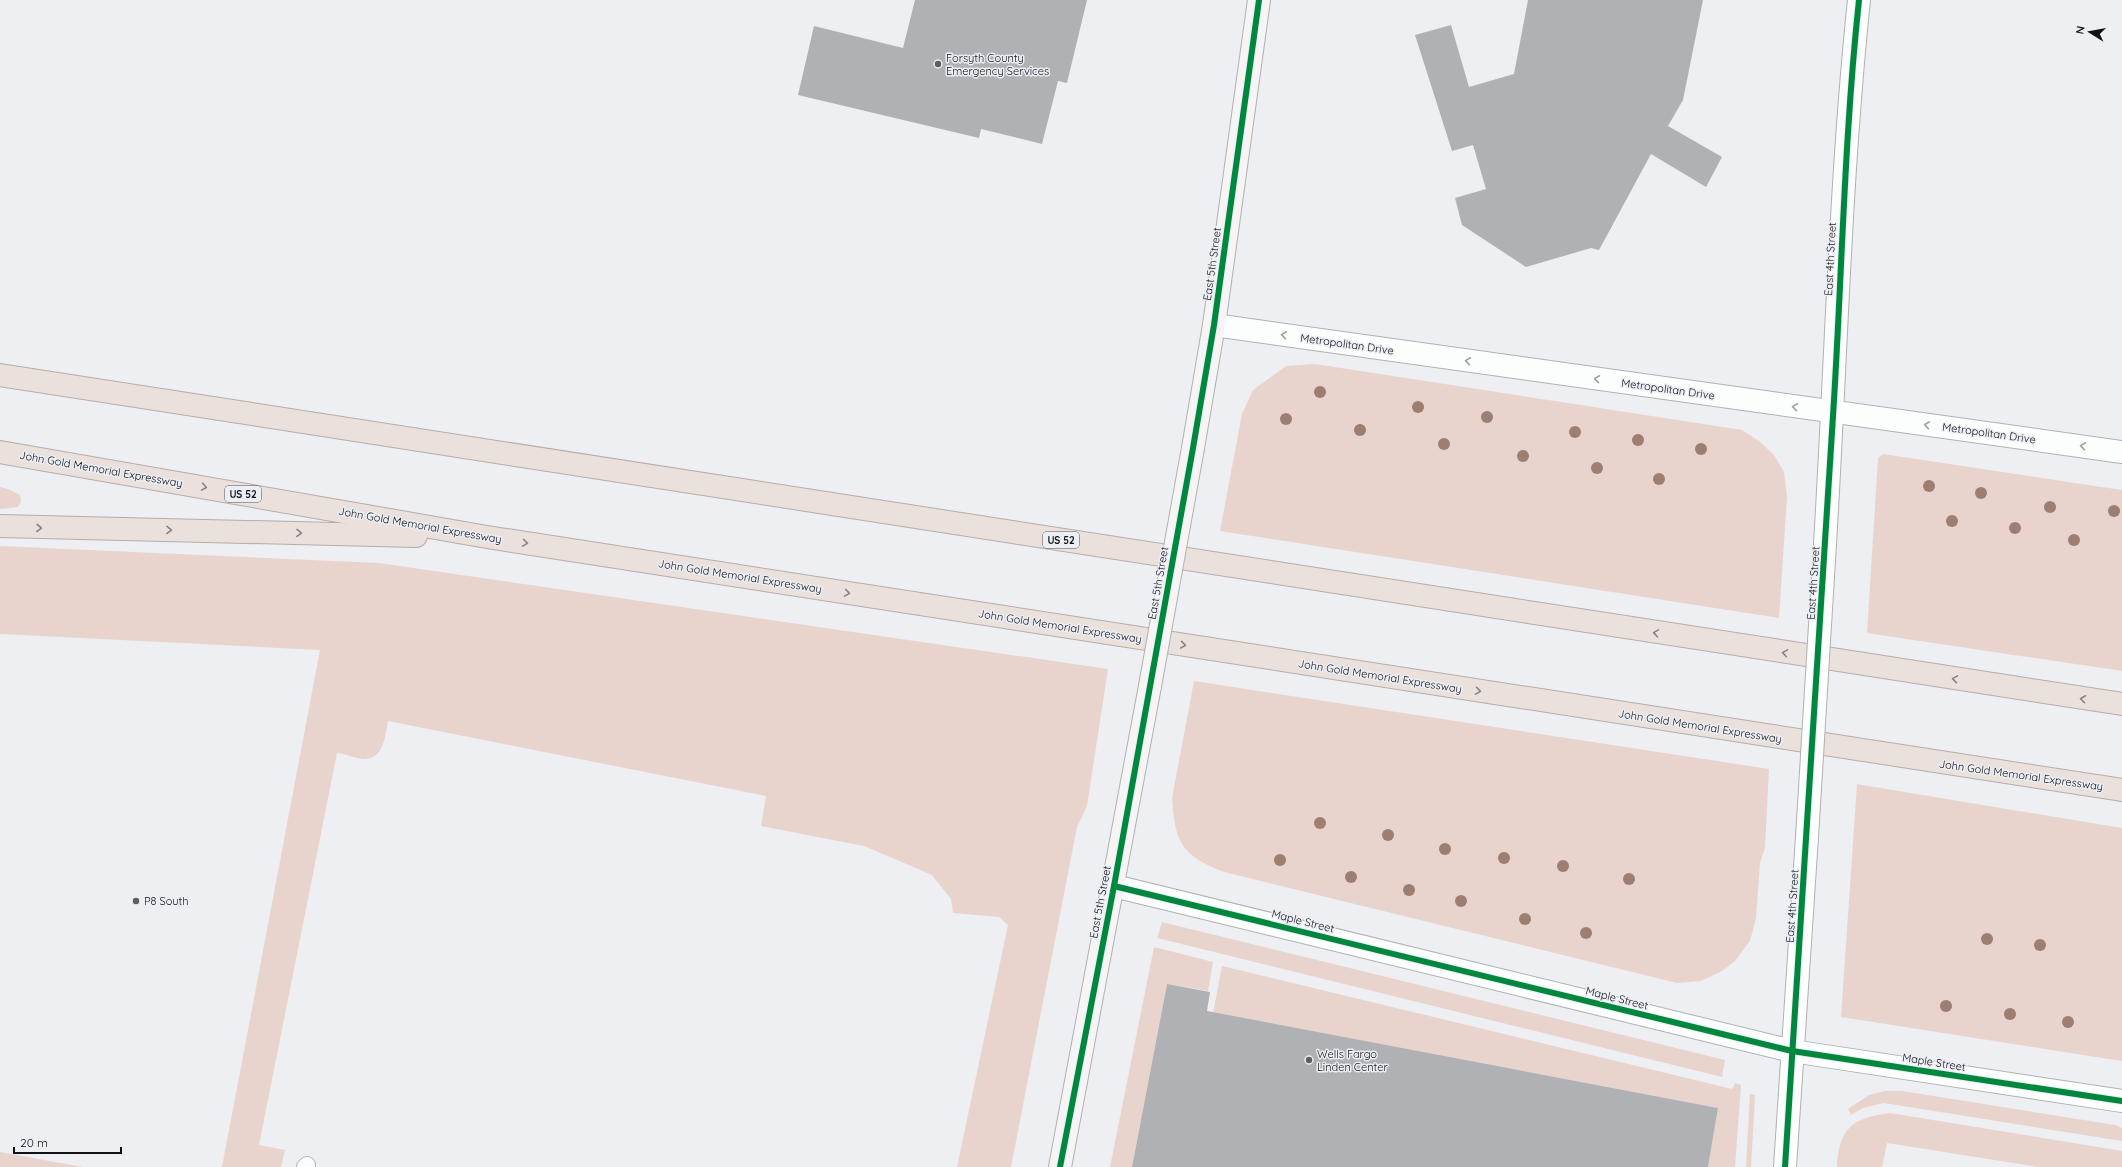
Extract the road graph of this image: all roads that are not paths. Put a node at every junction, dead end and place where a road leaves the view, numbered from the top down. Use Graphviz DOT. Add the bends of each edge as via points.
graph roads {
  1 [pos="1259,0"];
  2 [pos="1859,0"];
  3 [pos="1214,325"];
  4 [pos="0,375"];
  5 [pos="1834,412"];
  6 [pos="0,452"];
  7 [pos="2122,452"];
  8 [pos="0,526"];
  9 [pos="487,537"];
  10 [pos="2122,704"];
  11 [pos="2122,790"];
  12 [pos="1114,886"];
  13 [pos="1792,1051"];
  14 [pos="2122,1101"];
  15 [pos="1060,1167"];
  16 [pos="1785,1167"];
  1 -- 3 [label="main road, East 5th Street"];
  2 -- 5 [label="street, East 4th Street" via="1843,194"];
  5 -- 3 [label="street, Metropolitan Drive, one-way"];
  3 -- 12 [label="main road, East 5th Street, bridge"];
  10 -- 4 [label="highway, US 52, one-way"];
  7 -- 5 [label="street, Metropolitan Drive, one-way"];
  5 -- 13 [label="street, East 4th Street, bridge"];
  6 -- 9 [label="highway, John Gold Memorial Expressway / US 52, one-way"];
  8 -- 9 [label="highway, one-way"];
  9 -- 11 [label="highway, John Gold Memorial Expressway / US 52, one-way"];
  12 -- 13 [label="street, Maple Street"];
  12 -- 15 [label="main road, East 5th Street"];
  13 -- 14 [label="street, Maple Street"];
  13 -- 16 [label="street, East 4th Street"];
}
